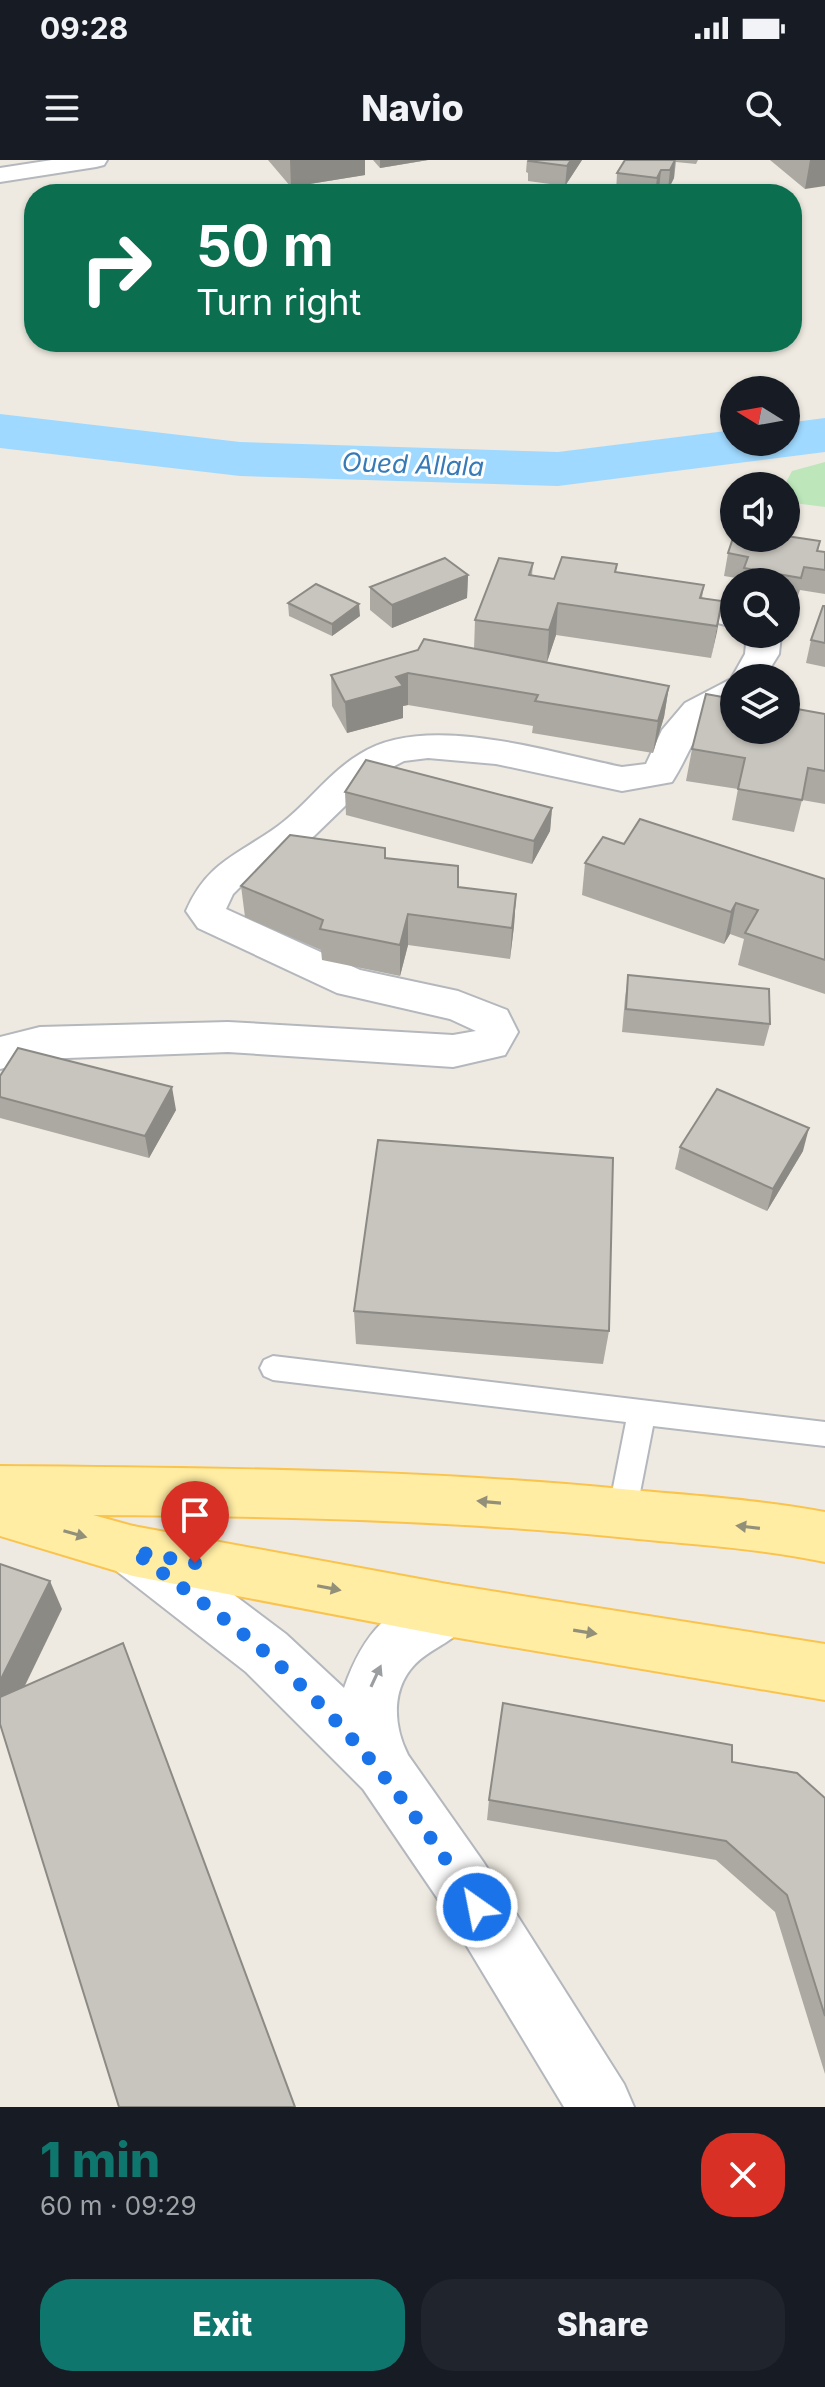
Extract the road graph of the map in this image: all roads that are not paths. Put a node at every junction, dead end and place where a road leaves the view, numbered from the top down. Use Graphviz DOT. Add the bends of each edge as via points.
graph roads {
  1 [pos="96,160"];
  2 [pos="0,175"];
  3 [pos="653,597"];
  4 [pos="720,614"];
  5 [pos="720,697"];
  6 [pos="0,1053"];
  7 [pos="273,1368"];
  8 [pos="642,1412"];
  9 [pos="825,1434"];
  10 [pos="0,1490"];
  11 [pos="0,1512"];
  12 [pos="622,1513"];
  13 [pos="825,1537"];
  14 [pos="133,1551"];
  15 [pos="447,1610"];
  16 [pos="825,1672"];
  17 [pos="387,1776"];
  18 [pos="601,2107"];
  1 -- 2 [label="street"];
  3 -- 4 [label="street"];
  5 -- 6 [label="street" via="680,730 659,774 641,778 622,779 475,749 397,750 377,758 309,821 212,891 206,911 212,918 351,983 481,1015 497,1032 490,1044 453,1051 228,1037 40,1043"];
  7 -- 8 [label="lane"];
  8 -- 9 [label="lane"];
  8 -- 12 [label="lane"];
  12 -- 10 [label="main road, one-way" via="449,1499"];
  11 -- 14 [label="main road, one-way"];
  13 -- 12 [label="main road, one-way"];
  14 -- 15 [label="main road, one-way"];
  14 -- 17 [label="street" via="266,1653"];
  15 -- 16 [label="main road, one-way"];
  17 -- 15 [label="street, one-way" via="367,1723 371,1685 402,1639"];
  17 -- 18 [label="street" via="463,1884"];
}
